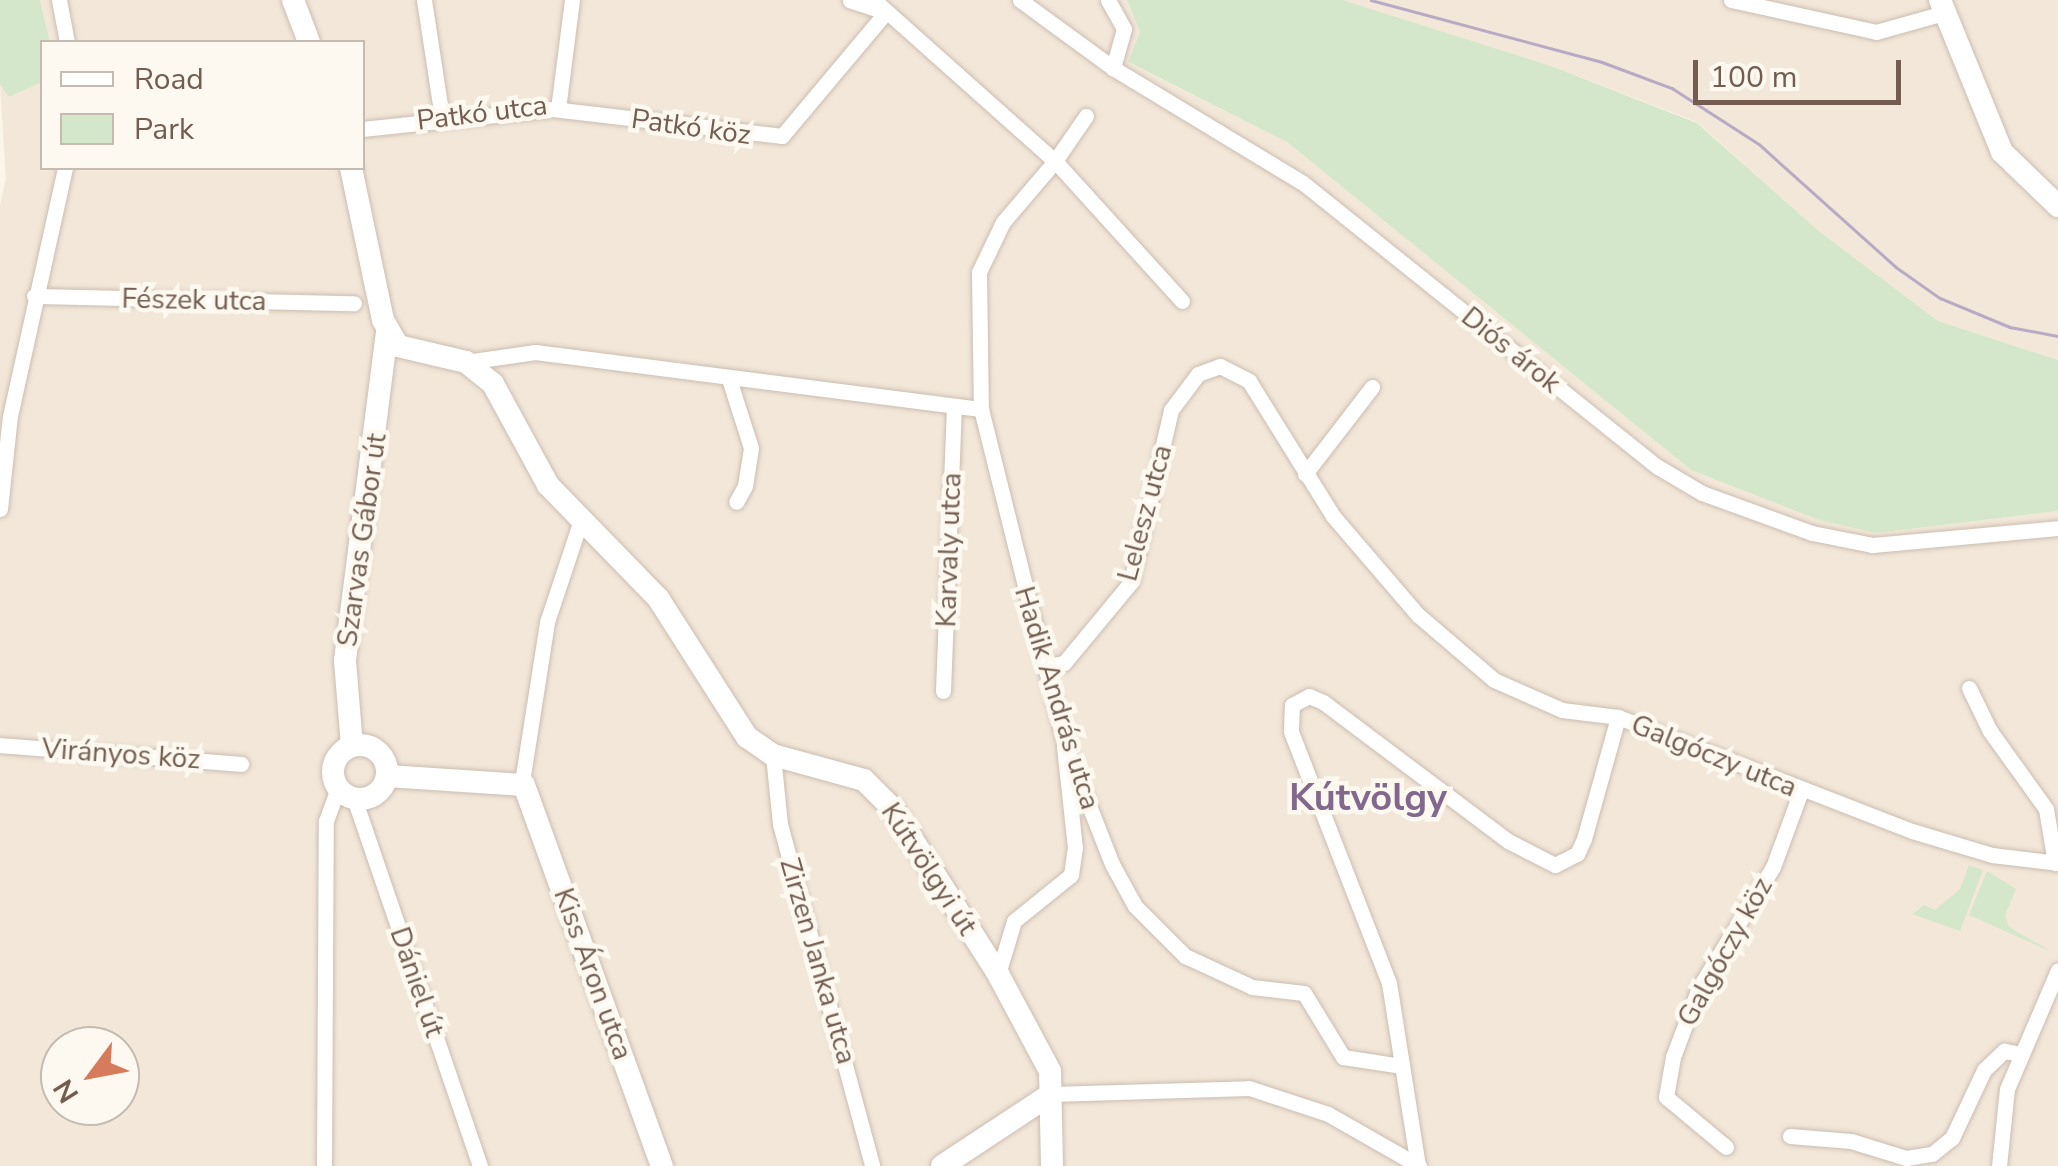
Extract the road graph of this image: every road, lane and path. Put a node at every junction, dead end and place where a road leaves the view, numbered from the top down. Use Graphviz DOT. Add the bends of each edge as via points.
graph roads {
  1 [pos="59,0"];
  2 [pos="293,0"];
  3 [pos="424,0"];
  4 [pos="572,0"];
  5 [pos="850,0"];
  6 [pos="874,0"];
  7 [pos="1020,0"];
  8 [pos="1108,0"];
  9 [pos="1731,0"];
  10 [pos="1944,6"];
  11 [pos="886,12"];
  12 [pos="67,40"];
  13 [pos="308,40"];
  14 [pos="1114,68"];
  15 [pos="558,109"];
  16 [pos="1086,116"];
  17 [pos="442,118"];
  18 [pos="365,129"];
  19 [pos="1049,167"];
  20 [pos="66,170"];
  21 [pos="351,170"];
  22 [pos="2058,206"];
  23 [pos="34,296"];
  24 [pos="1182,301"];
  25 [pos="354,303"];
  26 [pos="387,333"];
  27 [pos="466,362"];
  28 [pos="730,382"];
  29 [pos="1372,387"];
  30 [pos="954,408"];
  31 [pos="980,409"];
  32 [pos="1305,474"];
  33 [pos="736,502"];
  34 [pos="0,509"];
  35 [pos="580,523"];
  36 [pos="2058,528"];
  37 [pos="1044,660"];
  38 [pos="1969,688"];
  39 [pos="943,691"];
  40 [pos="1618,718"];
  41 [pos="1064,742"];
  42 [pos="0,745"];
  43 [pos="352,746"];
  44 [pos="772,755"];
  45 [pos="242,764"];
  46 [pos="386,776"];
  47 [pos="522,782"];
  48 [pos="1801,792"];
  49 [pos="346,793"];
  50 [pos="2057,864"];
  51 [pos="2058,970"];
  52 [pos="998,974"];
  53 [pos="2022,1054"];
  54 [pos="1402,1066"];
  55 [pos="1051,1094"];
  56 [pos="1790,1136"];
  57 [pos="1726,1148"];
  58 [pos="324,1166"];
  59 [pos="480,1166"];
  60 [pos="662,1166"];
  61 [pos="872,1166"];
  62 [pos="942,1166"];
  63 [pos="1052,1166"];
  64 [pos="1418,1166"];
  65 [pos="1999,1166"];
  1 -- 12 [label="street"];
  2 -- 13 [label="street"];
  3 -- 17 [label="street"];
  4 -- 15 [label="street, Patkó utca"];
  5 -- 11 [label="street"];
  6 -- 11 [label="street"];
  7 -- 14 [label="street, Diós árok"];
  8 -- 14 [label="street" via="1124,29"];
  9 -- 10 [label="street" via="1876,32"];
  10 -- 22 [label="street" via="1996,142 2019,174"];
  11 -- 15 [label="street, Patkó köz" via="782,136"];
  11 -- 19 [label="street"];
  14 -- 36 [label="street, Diós árok" via="1222,129 1357,222 1537,372 1658,467 1702,493 1812,533 1872,545"];
  15 -- 17 [label="street, Patkó utca"];
  16 -- 19 [label="street, Hadik András utca"];
  17 -- 18 [label="street, Patkó utca"];
  19 -- 24 [label="street"];
  19 -- 31 [label="street, Hadik András utca" via="995,234 979,272"];
  20 -- 23 [label="street"];
  21 -- 26 [label="street"];
  23 -- 25 [label="street, Fészek utca"];
  23 -- 34 [label="street"];
  26 -- 27 [label="street" via="407,351"];
  26 -- 43 [label="street, Szarvas Gábor út" via="346,660"];
  27 -- 28 [label="street" via="535,352"];
  27 -- 35 [label="street, Kútvölgyi út" via="493,384 548,485"];
  28 -- 30 [label="street"];
  28 -- 33 [label="street" via="751,448"];
  29 -- 32 [label="street"];
  30 -- 31 [label="street"];
  30 -- 39 [label="street, Karvaly utca"];
  31 -- 37 [label="street, Hadik András utca"];
  32 -- 37 [label="street, Lelesz utca" via="1242,373 1208,367 1178,396 1131,582 1064,663 1048,666"];
  32 -- 40 [label="street" via="1406,600 1463,658 1562,710"];
  35 -- 44 [label="street, Kútvölgyi út" via="658,598 746,737"];
  35 -- 47 [label="street" via="547,622"];
  37 -- 41 [label="street, Hadik András utca"];
  38 -- 50 [label="street" via="2046,808"];
  40 -- 48 [label="street, Galgóczy utca"];
  40 -- 54 [label="street, Galgóczy utca" via="1584,840 1577,854 1555,865 1508,841 1322,702 1309,696 1292,706 1291,732 1389,983"];
  41 -- 52 [label="street" via="1075,848 1071,875 1014,920"];
  41 -- 54 [label="street, Hadik András utca" via="1112,864 1152,927 1185,956 1227,978 1304,993 1344,1057"];
  42 -- 45 [label="street, Virányos köz"];
  43 -- 46 [label="street" via="378,752"];
  43 -- 49 [label="street" via="335,761"];
  44 -- 52 [label="street, Kútvölgyi út" via="848,773 874,788"];
  44 -- 61 [label="street, Zirzen Janka utca" via="780,824"];
  46 -- 47 [label="street"];
  46 -- 49 [label="street" via="375,794"];
  47 -- 60 [label="street, Kiss Áron utca"];
  48 -- 50 [label="street, Galgóczy utca" via="1992,855"];
  48 -- 57 [label="street, Galgóczy köz" via="1773,867 1699,988 1672,1057 1666,1097"];
  49 -- 58 [label="street" via="326,821"];
  49 -- 59 [label="street, Dániel út"];
  51 -- 53 [label="street"];
  52 -- 55 [label="street, Kútvölgyi út" via="1050,1072"];
  53 -- 56 [label="street" via="2004,1051 1984,1070 1952,1138 1932,1154 1906,1158 1851,1141"];
  53 -- 65 [label="street" via="2005,1101"];
  54 -- 64 [label="street, Galgóczy utca"];
  55 -- 62 [label="street"];
  55 -- 63 [label="street, Kútvölgyi út"];
  55 -- 64 [label="street" via="1249,1088 1328,1114"];
}
